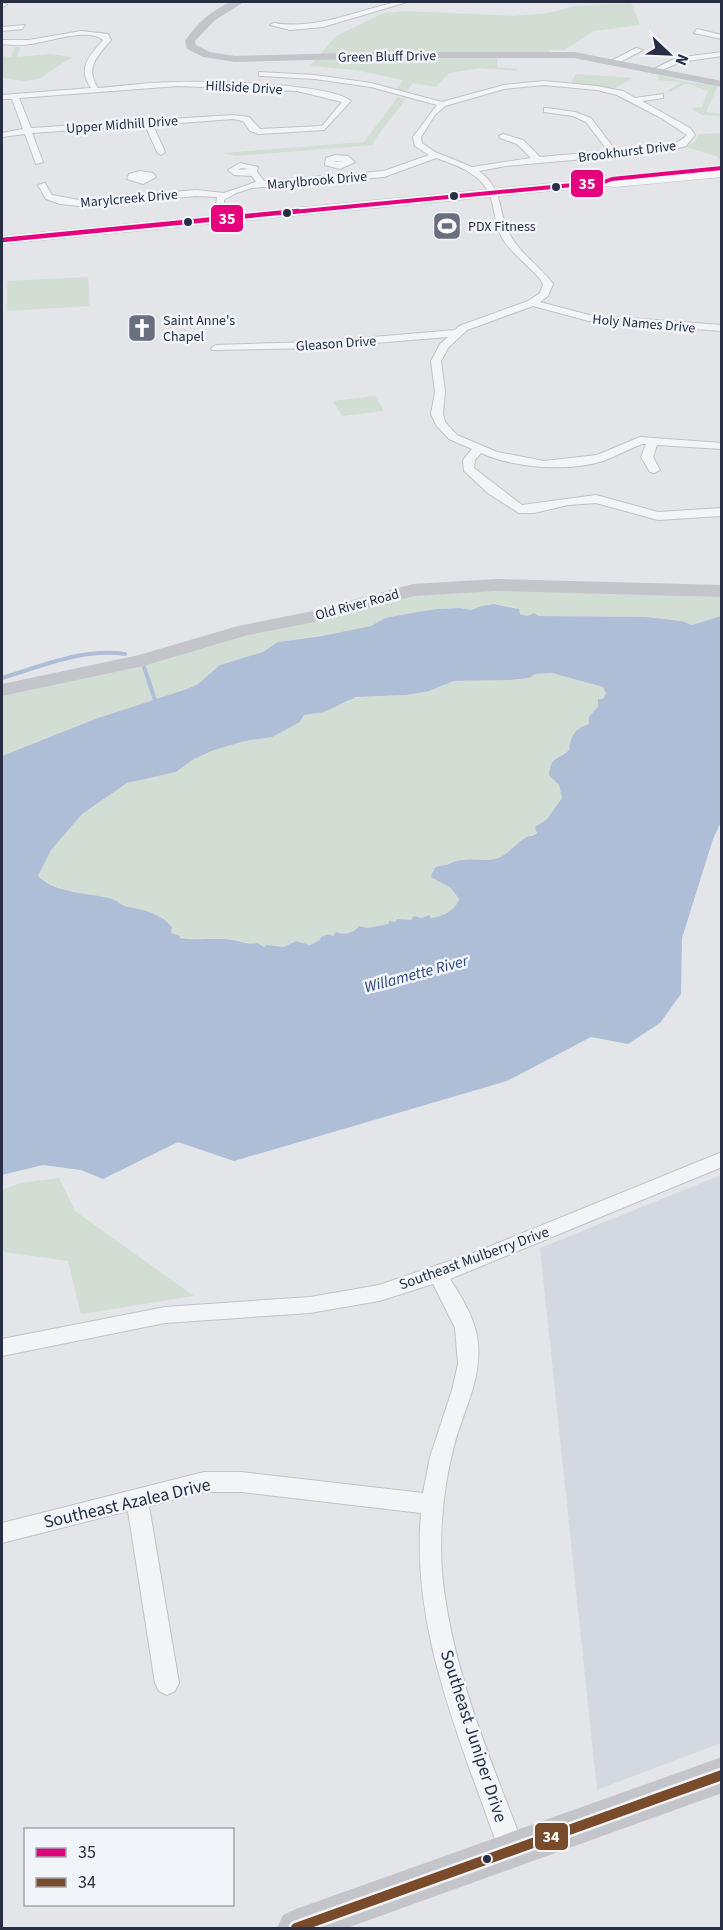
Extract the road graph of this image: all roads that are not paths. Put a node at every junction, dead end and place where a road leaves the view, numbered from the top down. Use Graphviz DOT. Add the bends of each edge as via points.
graph roads {
  1 [pos="238,2"];
  2 [pos="404,2"];
  3 [pos="274,25"];
  4 [pos="22,27"];
  5 [pos="2,29"];
  6 [pos="697,31"];
  7 [pos="722,37"];
  8 [pos="2,42"];
  9 [pos="639,50"];
  10 [pos="722,54"];
  11 [pos="615,61"];
  12 [pos="654,71"];
  13 [pos="262,74"];
  14 [pos="722,84"];
  15 [pos="96,90"];
  16 [pos="660,96"];
  17 [pos="15,97"];
  18 [pos="2,98"];
  19 [pos="636,100"];
  20 [pos="442,104"];
  21 [pos="547,110"];
  22 [pos="243,117"];
  23 [pos="147,122"];
  24 [pos="27,131"];
  25 [pos="2,135"];
  26 [pos="503,136"];
  27 [pos="161,152"];
  28 [pos="614,153"];
  29 [pos="436,155"];
  30 [pos="538,160"];
  31 [pos="39,162"];
  32 [pos="342,166"];
  33 [pos="722,168"];
  34 [pos="473,170"];
  35 [pos="250,173"];
  36 [pos="722,173"];
  37 [pos="350,177"];
  38 [pos="139,181"];
  39 [pos="604,182"];
  40 [pos="42,185"];
  41 [pos="262,185"];
  42 [pos="494,193"];
  43 [pos="223,195"];
  44 [pos="140,197"];
  45 [pos="229,218"];
  46 [pos="2,240"];
  47 [pos="532,303"];
  48 [pos="722,328"];
  49 [pos="455,333"];
  50 [pos="216,348"];
  51 [pos="652,442"];
  52 [pos="722,446"];
  53 [pos="477,449"];
  54 [pos="654,471"];
  55 [pos="722,512"];
  56 [pos="722,591"];
  57 [pos="2,690"];
  58 [pos="722,1159"];
  59 [pos="438,1275"];
  60 [pos="2,1347"];
  61 [pos="136,1499"];
  62 [pos="432,1504"];
  63 [pos="2,1533"];
  64 [pos="166,1683"];
  65 [pos="722,1775"];
  66 [pos="512,1850"];
  67 [pos="296,1929"];
  1 -- 11 [label="street, Green Bluff Drive" via="202,26 190,41 191,47 204,55 235,59 547,54"];
  2 -- 3 [label="street" via="313,27"];
  4 -- 5 [label="street"];
  6 -- 7 [label="street"];
  8 -- 15 [label="street" via="35,43 78,33 105,36 107,40 86,68 86,76"];
  9 -- 11 [label="street"];
  10 -- 12 [label="street" via="679,60"];
  11 -- 12 [label="street, Green Bluff Drive"];
  12 -- 14 [label="street, Green Bluff Drive"];
  13 -- 20 [label="street" via="371,85"];
  15 -- 17 [label="street, Hillside Drive"];
  15 -- 22 [label="street, Hillside Drive" via="200,85 302,90 347,101 329,124 320,129 259,132"];
  16 -- 19 [label="street"];
  17 -- 18 [label="street, Hillside Drive"];
  17 -- 24 [label="street"];
  19 -- 20 [label="street, Brookhurst Drive" via="597,88 530,83"];
  19 -- 28 [label="street, Brookhurst Drive" via="687,130 690,136 683,144 670,148"];
  20 -- 29 [label="street" via="416,140 420,147"];
  21 -- 28 [label="street" via="566,112 593,124"];
  22 -- 23 [label="street, Upper Midhill Drive"];
  23 -- 24 [label="street, Upper Midhill Drive"];
  23 -- 27 [label="street"];
  24 -- 25 [label="street, Upper Midhill Drive"];
  24 -- 31 [label="street"];
  26 -- 30 [label="street" via="520,142"];
  28 -- 30 [label="street, Brookhurst Drive"];
  29 -- 34 [label="street"];
  29 -- 37 [label="street, Marylbrook Drive" via="391,173"];
  30 -- 34 [label="street, Brookhurst Drive"];
  32 -- 37 [label="street"];
  33 -- 39 [label="main road"];
  34 -- 42 [label="street"];
  35 -- 41 [label="street"];
  36 -- 39 [label="main road"];
  37 -- 41 [label="street, Marylbrook Drive"];
  38 -- 44 [label="street" via="136,185"];
  39 -- 42 [label="main road"];
  40 -- 44 [label="street, Marylcreek Drive" via="49,197 65,202"];
  41 -- 43 [label="street, Marylbrook Drive"];
  42 -- 45 [label="main road"];
  42 -- 47 [label="street" via="499,223 506,237 548,284 545,294"];
  43 -- 44 [label="street, Marylcreek Drive"];
  43 -- 45 [label="street" via="220,206"];
  45 -- 46 [label="main road"];
  47 -- 48 [label="street, Holy Names Drive" via="589,318"];
  47 -- 49 [label="street"];
  49 -- 50 [label="street, Gleason Drive" via="314,345"];
  49 -- 53 [label="street" via="436,361 440,392 437,414 453,437"];
  51 -- 52 [label="street"];
  51 -- 53 [label="street" via="640,440 600,458 556,463 517,460"];
  51 -- 54 [label="street" via="647,457"];
  53 -- 55 [label="street" via="468,469 519,509 596,499 658,516"];
  56 -- 57 [label="street, Old River Road" via="496,585 413,590 245,630 143,660"];
  58 -- 59 [label="street, Southeast Mulberry Drive"];
  59 -- 60 [label="street, Southeast Mulberry Drive" via="379,1293 310,1305 165,1315"];
  59 -- 62 [label="street, Southeast Juniper Drive" via="464,1325 468,1364 442,1453"];
  61 -- 62 [label="street, Southeast Azalea Drive" via="204,1482 241,1482"];
  61 -- 63 [label="street, Southeast Azalea Drive"];
  61 -- 64 [label="street"];
  62 -- 66 [label="street, Southeast Juniper Drive" via="431,1571 445,1653"];
  65 -- 66 [label="street"];
  66 -- 67 [label="street"];
}
